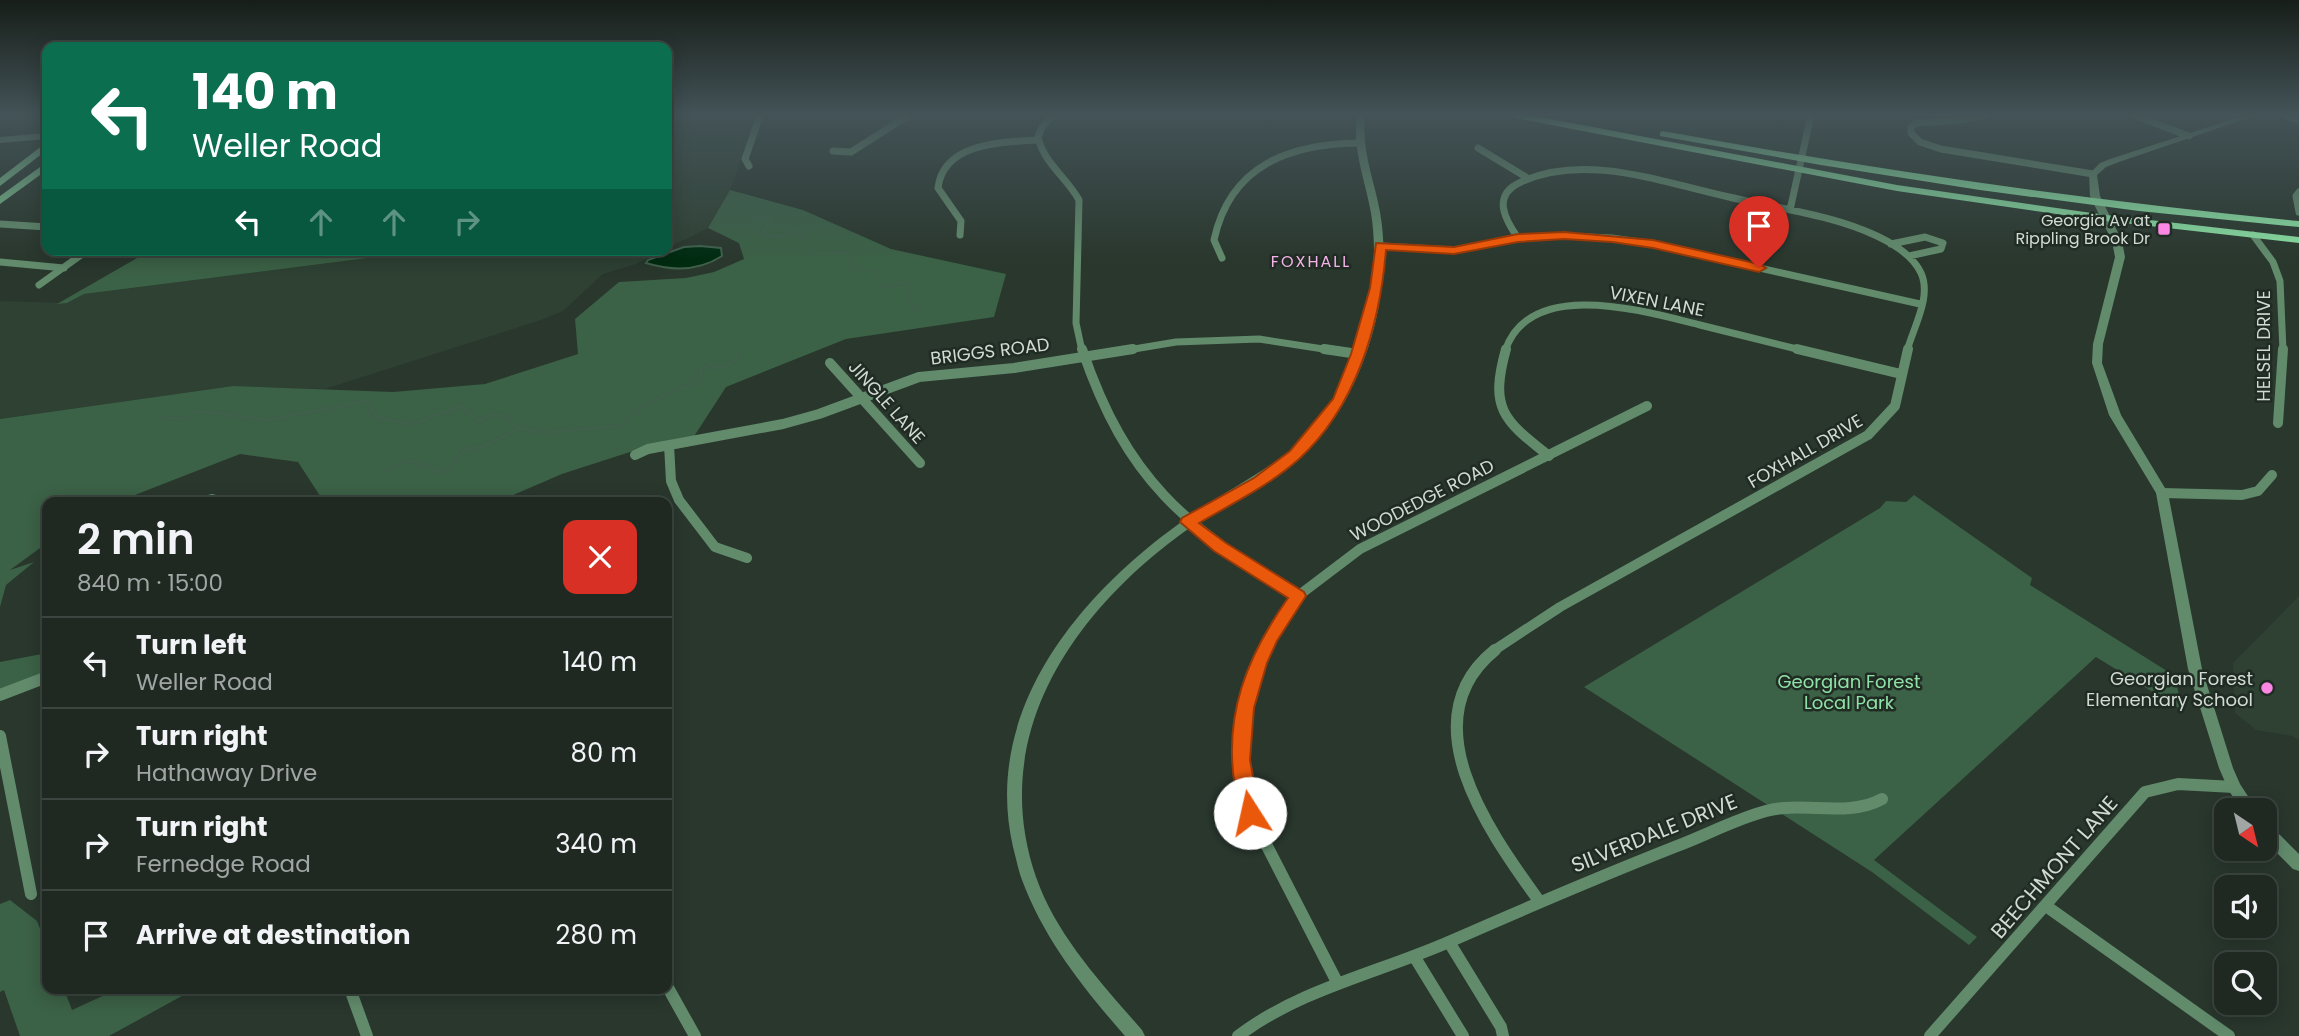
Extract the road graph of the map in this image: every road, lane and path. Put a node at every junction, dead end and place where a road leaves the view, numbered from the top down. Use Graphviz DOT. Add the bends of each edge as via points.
graph roads {
  1 [pos="27,163"];
  2 [pos="747,163"];
  3 [pos="948,163"];
  4 [pos="1050,163"];
  5 [pos="1264,163"];
  6 [pos="1363,163"];
  7 [pos="1503,163"];
  8 [pos="1785,163"];
  9 [pos="1788,163"];
  10 [pos="2028,163"];
  11 [pos="2109,163"];
  12 [pos="749,166"];
  13 [pos="1800,166"];
  14 [pos="42,169"];
  15 [pos="2093,174"];
  16 [pos="1526,177"];
  17 [pos="0,183"];
  18 [pos="2299,192"];
  19 [pos="0,201"];
  20 [pos="2099,203"];
  21 [pos="1790,210"];
  22 [pos="2299,212"];
  23 [pos="2106,218"];
  24 [pos="0,224"];
  25 [pos="2299,224"];
  26 [pos="42,227"];
  27 [pos="960,235"];
  28 [pos="2253,235"];
  29 [pos="1518,238"];
  30 [pos="2299,240"];
  31 [pos="1891,244"];
  32 [pos="1381,246"];
  33 [pos="80,256"];
  34 [pos="1909,256"];
  35 [pos="1222,258"];
  36 [pos="0,262"];
  37 [pos="64,268"];
  38 [pos="39,285"];
  39 [pos="1920,303"];
  40 [pos="1358,354"];
  41 [pos="1084,356"];
  42 [pos="830,363"];
  43 [pos="1901,374"];
  44 [pos="861,397"];
  45 [pos="1647,406"];
  46 [pos="2278,423"];
  47 [pos="668,445"];
  48 [pos="635,455"];
  49 [pos="1549,456"];
  50 [pos="920,463"];
  51 [pos="2272,475"];
  52 [pos="2162,493"];
  53 [pos="1188,522"];
  54 [pos="747,558"];
  55 [pos="1298,596"];
  56 [pos="42,679"];
  57 [pos="0,695"];
  58 [pos="0,736"];
  59 [pos="2234,788"];
  60 [pos="2241,798"];
  61 [pos="1882,799"];
  62 [pos="2277,842"];
  63 [pos="2299,864"];
  64 [pos="30,894"];
  65 [pos="1539,901"];
  66 [pos="2046,906"];
  67 [pos="1449,942"];
  68 [pos="1414,956"];
  69 [pos="1338,984"];
  70 [pos="352,994"];
  71 [pos="671,994"];
  72 [pos="1932,1035"];
  73 [pos="367,1036"];
  74 [pos="695,1036"];
  75 [pos="1136,1036"];
  76 [pos="1237,1036"];
  77 [pos="1464,1036"];
  78 [pos="1503,1036"];
  79 [pos="2229,1036"];
  1 -- 17 [label="main road"];
  2 -- 12 [label="street"];
  3 -- 27 [label="street" via="939,173 938,188 961,221"];
  4 -- 41 [label="street" via="1075,188 1079,200 1076,324"];
  5 -- 35 [label="street" via="1229,202 1214,240"];
  6 -- 32 [label="street"];
  7 -- 16 [label="street"];
  8 -- 13 [label="main road"];
  9 -- 13 [label="main road"];
  10 -- 15 [label="street"];
  11 -- 15 [label="street"];
  13 -- 20 [label="main road"];
  13 -- 21 [label="street"];
  13 -- 23 [label="main road"];
  14 -- 19 [label="main road"];
  15 -- 20 [label="street"];
  16 -- 21 [label="street, FOXHALL DRIVE" via="1566,170 1597,172"];
  16 -- 29 [label="street" via="1506,190 1501,201 1501,214"];
  18 -- 22 [label="street"];
  20 -- 23 [label="street"];
  20 -- 25 [label="main road"];
  21 -- 31 [label="street, FOXHALL DRIVE" via="1851,225"];
  23 -- 28 [label="main road"];
  23 -- 52 [label="street" via="2118,241 2120,257 2097,363 2115,415"];
  24 -- 26 [label="street"];
  28 -- 30 [label="main road"];
  28 -- 46 [label="street, HELSEL DRIVE" via="2274,264 2282,306"];
  29 -- 32 [label="street" via="1454,250"];
  29 -- 39 [label="street" via="1564,236 1653,244"];
  31 -- 34 [label="street, FOXHALL DRIVE"];
  31 -- 34 [label="street" via="1925,237 1943,243 1941,249"];
  32 -- 40 [label="street" via="1377,288"];
  33 -- 37 [label="street"];
  34 -- 39 [label="street, FOXHALL DRIVE" via="1924,280"];
  36 -- 37 [label="street"];
  37 -- 38 [label="street"];
  39 -- 43 [label="street, FOXHALL DRIVE"];
  40 -- 41 [label="street, BRIGGS ROAD" via="1286,341 1226,338"];
  40 -- 53 [label="street" via="1340,400 1295,454"];
  41 -- 44 [label="street, BRIGGS ROAD" via="919,377"];
  41 -- 53 [label="street" via="1124,449 1153,488"];
  42 -- 44 [label="street, JINGLE LANE"];
  43 -- 49 [label="street, VIXEN LANE" via="1633,309 1567,306 1538,315 1513,334 1498,384 1499,405 1508,422"];
  43 -- 65 [label="street, FOXHALL DRIVE" via="1891,413 1868,435 1556,610 1490,653 1472,677 1458,724 1468,786 1481,817"];
  44 -- 47 [label="street, BRIGGS ROAD" via="783,424"];
  44 -- 50 [label="street, JINGLE LANE"];
  45 -- 49 [label="street, WOODEDGE ROAD"];
  47 -- 48 [label="street, BRIGGS ROAD"];
  47 -- 54 [label="street" via="671,481 680,500 715,547"];
  49 -- 55 [label="street, WOODEDGE ROAD" via="1360,549"];
  51 -- 52 [label="street" via="2258,491 2242,495"];
  52 -- 59 [label="street" via="2195,669"];
  53 -- 55 [label="street"];
  53 -- 75 [label="street" via="1124,573 1073,628 1033,699 1015,772 1019,845 1044,912 1094,989"];
  55 -- 69 [label="street, WOODEDGE ROAD" via="1258,663 1245,708 1240,760 1250,813"];
  56 -- 57 [label="street"];
  58 -- 64 [label="street"];
  59 -- 60 [label="street"];
  59 -- 66 [label="street, BEECHMONT LANE" via="2187,782 2145,792"];
  61 -- 65 [label="street, SILVERDALE DRIVE" via="1847,807 1768,810"];
  62 -- 63 [label="street"];
  65 -- 67 [label="street, SILVERDALE DRIVE"];
  66 -- 72 [label="street, BEECHMONT LANE"];
  66 -- 79 [label="street"];
  67 -- 68 [label="street, SILVERDALE DRIVE"];
  67 -- 78 [label="street"];
  68 -- 69 [label="street, SILVERDALE DRIVE"];
  68 -- 77 [label="street"];
  69 -- 76 [label="street, SILVERDALE DRIVE"];
  70 -- 73 [label="street"];
  71 -- 74 [label="street"];
}
